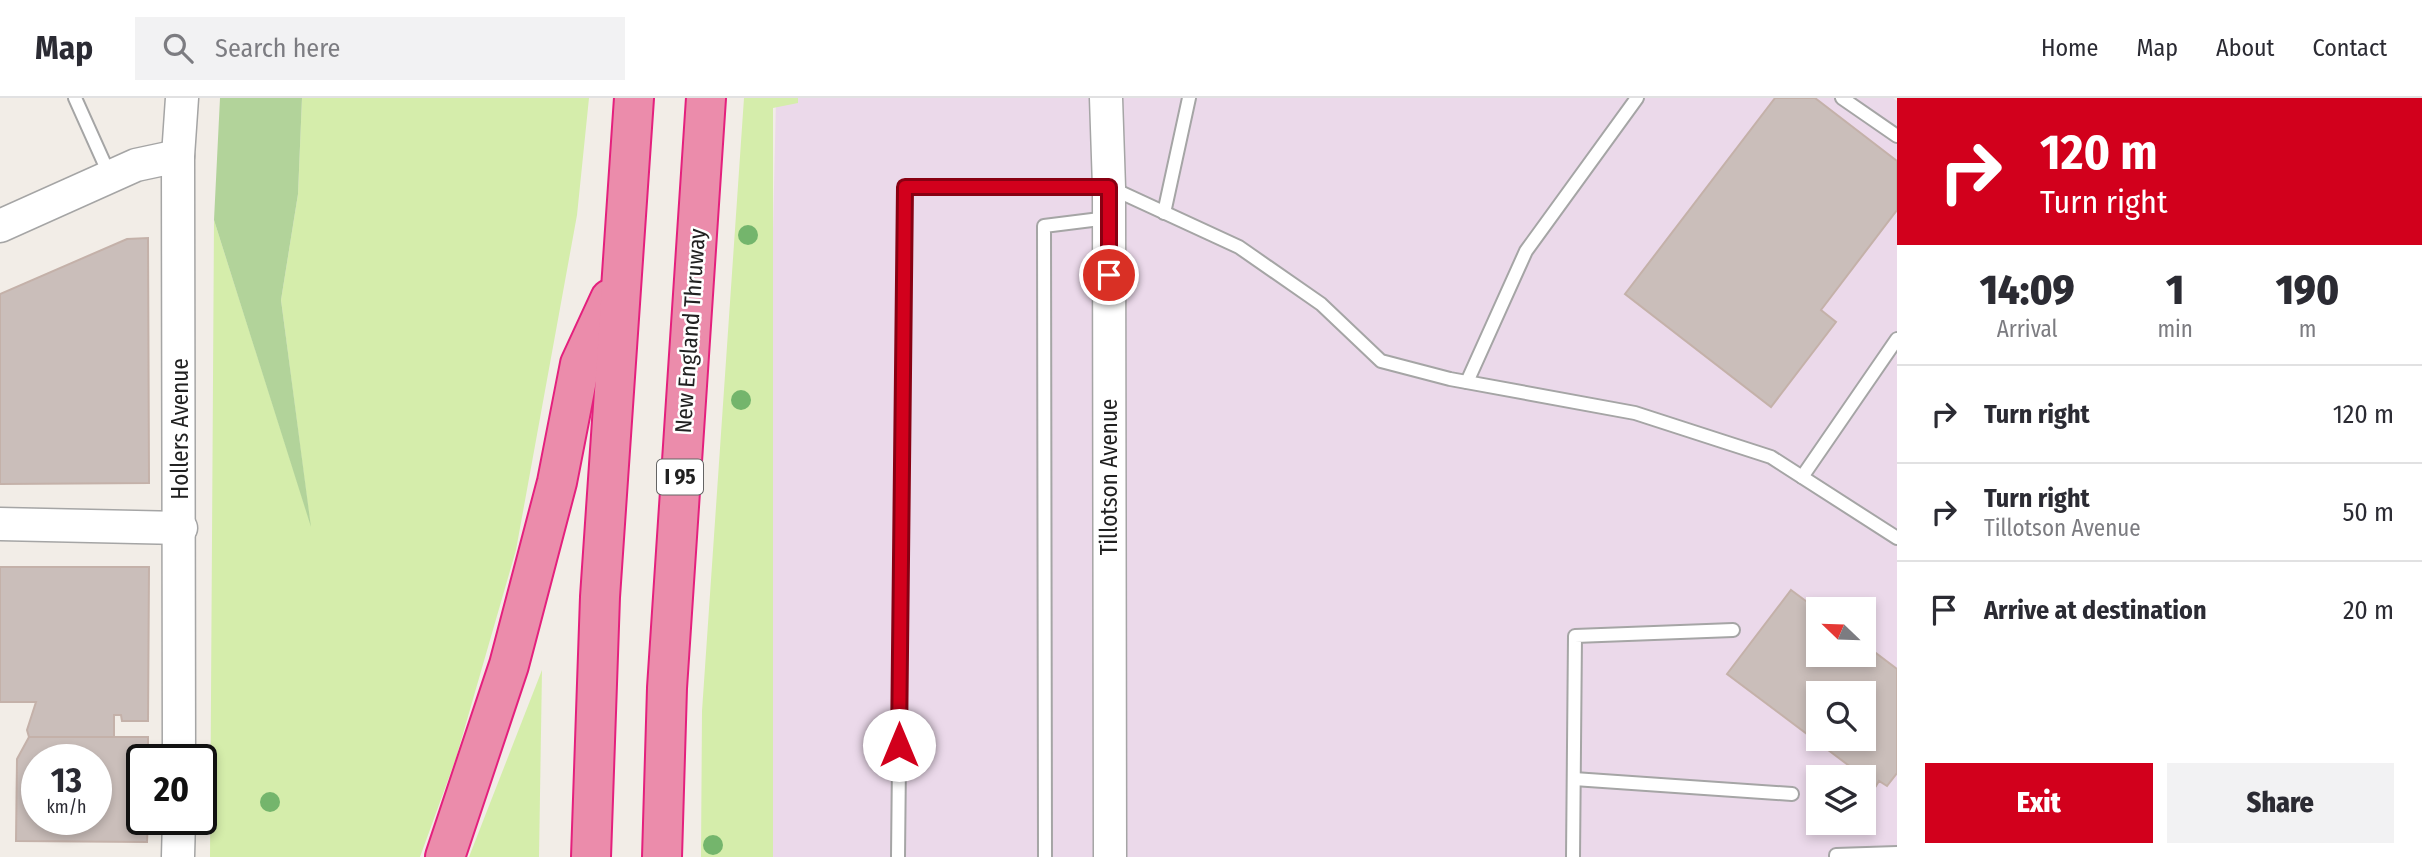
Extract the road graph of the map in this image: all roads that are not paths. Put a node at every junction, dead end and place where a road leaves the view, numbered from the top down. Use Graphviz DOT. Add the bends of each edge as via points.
graph roads {
  1 [pos="75,98"];
  2 [pos="182,98"];
  3 [pos="635,98"];
  4 [pos="706,98"];
  5 [pos="1106,98"];
  6 [pos="1189,98"];
  7 [pos="1637,98"];
  8 [pos="1842,98"];
  9 [pos="1897,136"];
  10 [pos="178,156"];
  11 [pos="110,176"];
  12 [pos="1109,202"];
  13 [pos="1164,213"];
  14 [pos="0,226"];
  15 [pos="621,275"];
  16 [pos="1897,339"];
  17 [pos="1466,382"];
  18 [pos="1802,477"];
  19 [pos="0,524"];
  20 [pos="181,528"];
  21 [pos="1897,538"];
  22 [pos="1733,630"];
  23 [pos="179,744"];
  24 [pos="1574,779"];
  25 [pos="1792,794"];
  26 [pos="179,835"];
  27 [pos="1897,853"];
  28 [pos="178,857"];
  29 [pos="445,857"];
  30 [pos="591,857"];
  31 [pos="662,857"];
  32 [pos="898,857"];
  33 [pos="1045,857"];
  34 [pos="1110,857"];
  35 [pos="1573,857"];
  36 [pos="1836,857"];
  1 -- 11 [label="lane"];
  2 -- 10 [label="street, Hollers Avenue"];
  3 -- 15 [label="highway"];
  4 -- 31 [label="highway, New England Thruway / I 95" via="672,591"];
  5 -- 12 [label="street, Tillotson Avenue"];
  6 -- 13 [label="lane"];
  7 -- 17 [label="lane" via="1526,251"];
  8 -- 9 [label="lane"];
  10 -- 11 [label="street"];
  10 -- 20 [label="street, Hollers Avenue"];
  11 -- 14 [label="street"];
  12 -- 13 [label="lane"];
  12 -- 32 [label="lane" via="905,187"];
  12 -- 33 [label="lane" via="1044,226"];
  12 -- 34 [label="street, Tillotson Avenue"];
  13 -- 17 [label="lane" via="1239,247 1321,304 1381,361"];
  15 -- 29 [label="highway" via="580,364 557,482 509,665"];
  15 -- 30 [label="highway" via="600,597"];
  16 -- 18 [label="lane"];
  17 -- 18 [label="lane" via="1635,413 1771,457"];
  18 -- 21 [label="lane"];
  19 -- 20 [label="street"];
  20 -- 23 [label="street, Hollers Avenue"];
  22 -- 24 [label="lane" via="1575,636"];
  24 -- 25 [label="lane"];
  24 -- 35 [label="lane"];
  26 -- 28 [label="street"];
  27 -- 36 [label="lane"];
}
